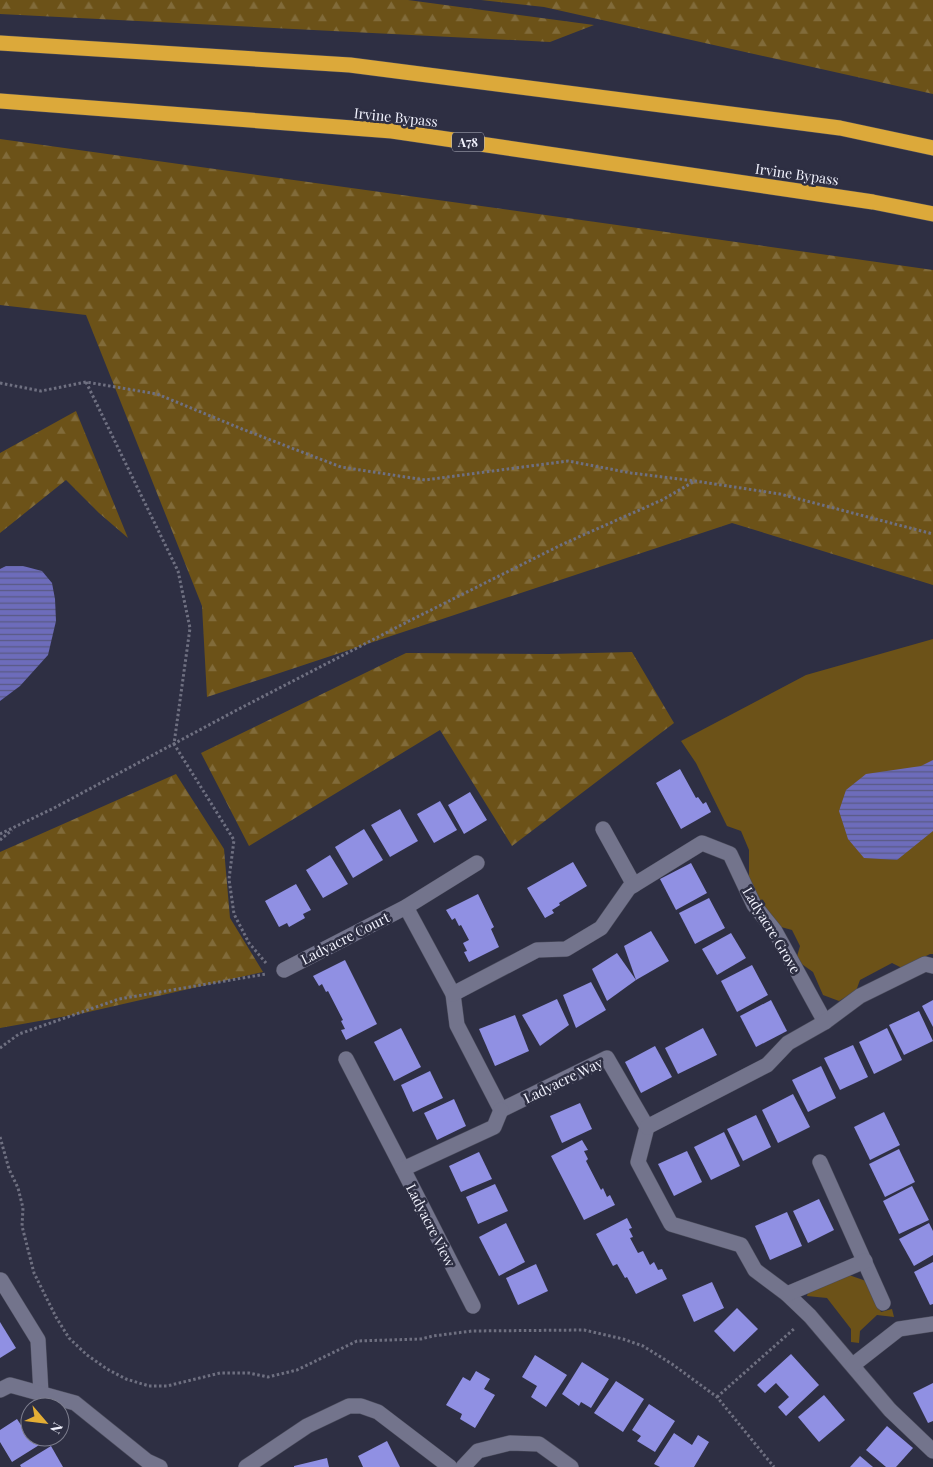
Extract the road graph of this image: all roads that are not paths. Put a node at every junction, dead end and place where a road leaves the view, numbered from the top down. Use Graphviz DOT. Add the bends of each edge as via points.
graph roads {
  1 [pos="0,43"];
  2 [pos="0,101"];
  3 [pos="933,148"];
  4 [pos="933,214"];
  5 [pos="603,829"];
  6 [pos="477,863"];
  7 [pos="634,885"];
  8 [pos="406,907"];
  9 [pos="933,966"];
  10 [pos="280,971"];
  11 [pos="453,994"];
  12 [pos="825,1022"];
  13 [pos="346,1059"];
  14 [pos="501,1110"];
  15 [pos="647,1128"];
  16 [pos="820,1162"];
  17 [pos="402,1169"];
  18 [pos="864,1261"];
  19 [pos="1,1280"];
  20 [pos="787,1294"];
  21 [pos="883,1303"];
  22 [pos="474,1306"];
  23 [pos="933,1324"];
  24 [pos="853,1365"];
  25 [pos="0,1390"];
  26 [pos="41,1393"];
  27 [pos="933,1451"];
  28 [pos="160,1467"];
  29 [pos="246,1467"];
  30 [pos="450,1467"];
  31 [pos="463,1467"];
  32 [pos="571,1467"];
  1 -- 3 [label="highway" via="350,65 840,128"];
  2 -- 4 [label="highway, Irvine Bypass / A78" via="392,131 873,202"];
  5 -- 7 [label="street"];
  6 -- 8 [label="street, Ladyacre Court"];
  7 -- 11 [label="street, Ladyacre Grove" via="601,928 566,949 537,950"];
  7 -- 12 [label="street, Ladyacre Grove" via="702,843 730,854 754,905 775,931"];
  8 -- 10 [label="street, Ladyacre Court"];
  8 -- 11 [label="street, Ladyacre Court"];
  9 -- 12 [label="street" via="926,964 860,996"];
  11 -- 14 [label="street, Ladyacre Court" via="458,1025"];
  12 -- 15 [label="street" via="788,1043 767,1065"];
  13 -- 17 [label="street"];
  14 -- 15 [label="street, Ladyacre Way" via="607,1058"];
  14 -- 17 [label="street, Ladyacre View" via="494,1127"];
  15 -- 20 [label="street" via="638,1162 671,1224 741,1245 755,1270"];
  16 -- 18 [label="street"];
  17 -- 22 [label="street, Ladyacre View"];
  18 -- 20 [label="street"];
  18 -- 21 [label="street"];
  19 -- 26 [label="street" via="38,1340"];
  20 -- 24 [label="street"];
  23 -- 24 [label="street" via="899,1329"];
  24 -- 27 [label="street" via="890,1410"];
  25 -- 26 [label="street" via="10,1385"];
  26 -- 28 [label="street" via="75,1403"];
  29 -- 30 [label="street" via="307,1426 348,1406 361,1406 378,1412"];
  31 -- 32 [label="street" via="478,1451 510,1444 538,1444"];
}
